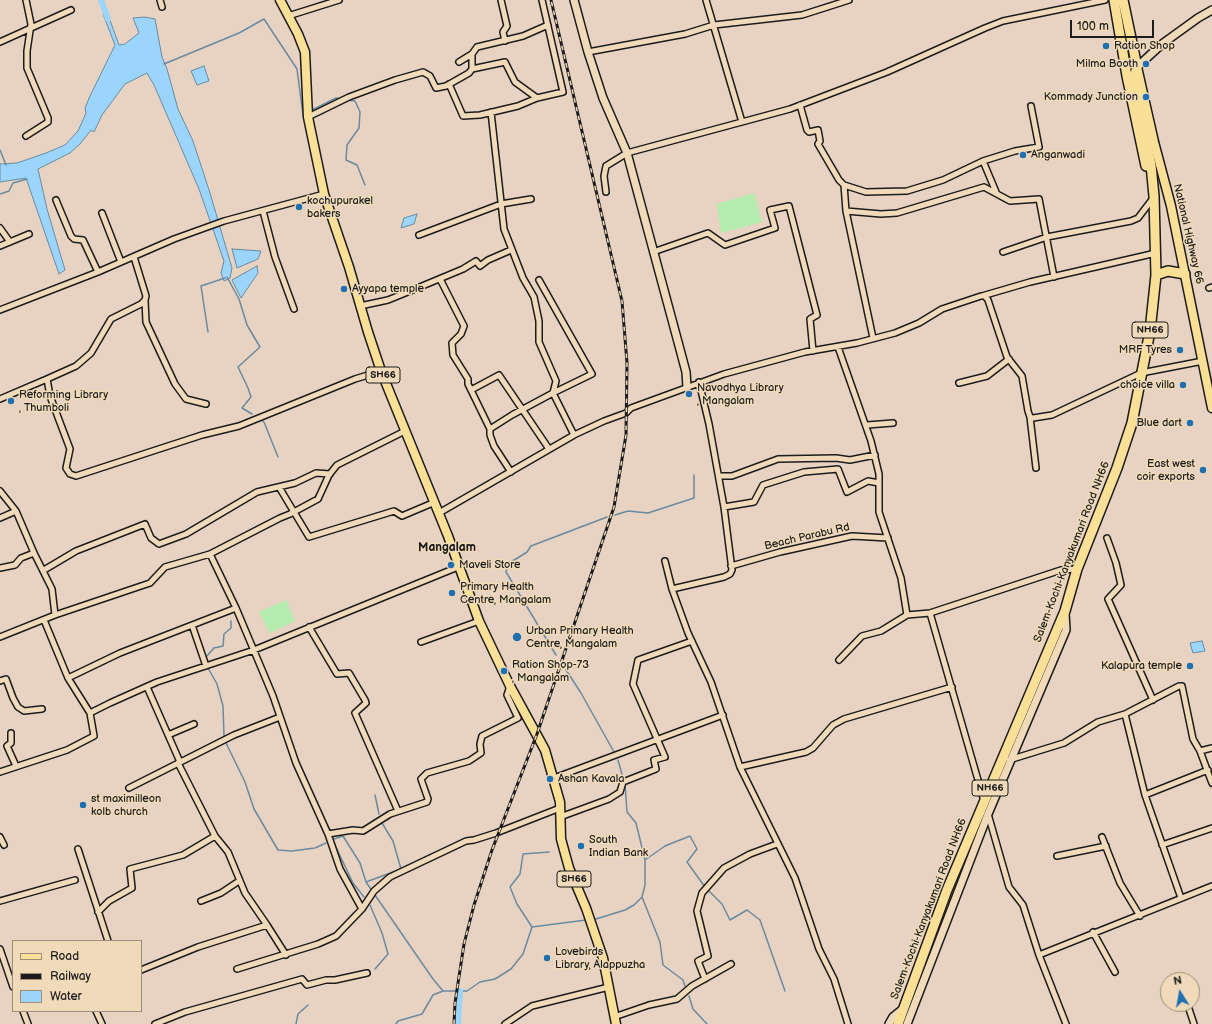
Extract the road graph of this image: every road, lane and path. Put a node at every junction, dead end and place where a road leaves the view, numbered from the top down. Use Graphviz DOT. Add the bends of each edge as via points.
graph roads {
  1 [pos="26,0"];
  2 [pos="160,0"];
  3 [pos="280,0"];
  4 [pos="339,0"];
  5 [pos="500,0"];
  6 [pos="542,0"];
  7 [pos="574,0"];
  8 [pos="706,0"];
  9 [pos="849,0"];
  10 [pos="1105,0"];
  11 [pos="1114,0"];
  12 [pos="1123,0"];
  13 [pos="839,2"];
  14 [pos="162,7"];
  15 [pos="71,10"];
  16 [pos="1212,10"];
  17 [pos="288,16"];
  18 [pos="714,24"];
  19 [pos="548,25"];
  20 [pos="31,27"];
  21 [pos="505,41"];
  22 [pos="0,42"];
  23 [pos="588,52"];
  24 [pos="472,54"];
  25 [pos="459,62"];
  26 [pos="1137,67"];
  27 [pos="472,69"];
  28 [pos="1125,70"];
  29 [pos="449,84"];
  30 [pos="537,98"];
  31 [pos="800,105"];
  32 [pos="1031,106"];
  33 [pos="491,112"];
  34 [pos="308,117"];
  35 [pos="742,122"];
  36 [pos="26,136"];
  37 [pos="627,153"];
  38 [pos="983,162"];
  39 [pos="844,184"];
  40 [pos="606,192"];
  41 [pos="996,192"];
  42 [pos="1154,192"];
  43 [pos="324,194"];
  44 [pos="531,199"];
  45 [pos="56,200"];
  46 [pos="501,204"];
  47 [pos="846,210"];
  48 [pos="263,211"];
  49 [pos="102,213"];
  50 [pos="0,228"];
  51 [pos="29,234"];
  52 [pos="419,235"];
  53 [pos="1046,237"];
  54 [pos="10,242"];
  55 [pos="0,246"];
  56 [pos="511,250"];
  57 [pos="653,252"];
  58 [pos="1003,252"];
  59 [pos="1156,253"];
  60 [pos="134,257"];
  61 [pos="121,262"];
  62 [pos="98,272"];
  63 [pos="1185,274"];
  64 [pos="1156,275"];
  65 [pos="1054,277"];
  66 [pos="440,279"];
  67 [pos="539,280"];
  68 [pos="981,296"];
  69 [pos="145,300"];
  70 [pos="360,306"];
  71 [pos="294,309"];
  72 [pos="0,310"];
  73 [pos="874,338"];
  74 [pos="838,347"];
  75 [pos="813,351"];
  76 [pos="1009,359"];
  77 [pos="1203,361"];
  78 [pos="381,371"];
  79 [pos="1141,373"];
  80 [pos="47,379"];
  81 [pos="699,382"];
  82 [pos="959,383"];
  83 [pos="1210,383"];
  84 [pos="687,387"];
  85 [pos="471,390"];
  86 [pos="553,393"];
  87 [pos="0,399"];
  88 [pos="206,404"];
  89 [pos="1212,408"];
  90 [pos="522,409"];
  91 [pos="1030,417"];
  92 [pos="893,423"];
  93 [pos="867,425"];
  94 [pos="490,429"];
  95 [pos="405,431"];
  96 [pos="574,435"];
  97 [pos="549,449"];
  98 [pos="875,455"];
  99 [pos="1036,468"];
  100 [pos="511,472"];
  101 [pos="330,474"];
  102 [pos="719,476"];
  103 [pos="879,483"];
  104 [pos="279,486"];
  105 [pos="0,491"];
  106 [pos="435,502"];
  107 [pos="724,507"];
  108 [pos="16,511"];
  109 [pos="295,512"];
  110 [pos="439,513"];
  111 [pos="0,518"];
  112 [pos="888,538"];
  113 [pos="1106,538"];
  114 [pos="34,553"];
  115 [pos="210,554"];
  116 [pos="665,560"];
  117 [pos="731,566"];
  118 [pos="458,567"];
  119 [pos="0,568"];
  120 [pos="1077,569"];
  121 [pos="44,570"];
  122 [pos="672,589"];
  123 [pos="236,608"];
  124 [pos="1064,611"];
  125 [pos="930,613"];
  126 [pos="55,615"];
  127 [pos="908,615"];
  128 [pos="44,620"];
  129 [pos="479,621"];
  130 [pos="192,625"];
  131 [pos="309,627"];
  132 [pos="0,637"];
  133 [pos="692,641"];
  134 [pos="421,642"];
  135 [pos="254,650"];
  136 [pos="839,660"];
  137 [pos="206,666"];
  138 [pos="68,678"];
  139 [pos="0,681"];
  140 [pos="510,686"];
  141 [pos="147,687"];
  142 [pos="952,687"];
  143 [pos="1153,700"];
  144 [pos="42,709"];
  145 [pos="90,713"];
  146 [pos="1125,714"];
  147 [pos="723,715"];
  148 [pos="280,717"];
  149 [pos="194,724"];
  150 [pos="10,733"];
  151 [pos="168,735"];
  152 [pos="658,740"];
  153 [pos="1212,748"];
  154 [pos="1200,751"];
  155 [pos="1011,759"];
  156 [pos="179,762"];
  157 [pos="1001,762"];
  158 [pos="16,766"];
  159 [pos="740,767"];
  160 [pos="1208,770"];
  161 [pos="0,772"];
  162 [pos="554,778"];
  163 [pos="1212,783"];
  164 [pos="130,788"];
  165 [pos="1145,795"];
  166 [pos="984,801"];
  167 [pos="560,808"];
  168 [pos="398,811"];
  169 [pos="988,814"];
  170 [pos="560,817"];
  171 [pos="1212,828"];
  172 [pos="328,834"];
  173 [pos="215,836"];
  174 [pos="0,837"];
  175 [pos="1102,837"];
  176 [pos="777,844"];
  177 [pos="4,845"];
  178 [pos="1162,845"];
  179 [pos="1106,846"];
  180 [pos="78,849"];
  181 [pos="1057,856"];
  182 [pos="75,880"];
  183 [pos="239,881"];
  184 [pos="1212,886"];
  185 [pos="1181,898"];
  186 [pos="0,900"];
  187 [pos="201,901"];
  188 [pos="362,909"];
  189 [pos="98,912"];
  190 [pos="1140,916"];
  191 [pos="267,925"];
  192 [pos="1093,932"];
  193 [pos="108,940"];
  194 [pos="0,949"];
  195 [pos="286,955"];
  196 [pos="1039,955"];
  197 [pos="731,964"];
  198 [pos="237,969"];
  199 [pos="142,970"];
  200 [pos="1115,972"];
  201 [pos="367,973"];
  202 [pos="705,979"];
  203 [pos="12,984"];
  204 [pos="609,987"];
  205 [pos="904,1009"];
  206 [pos="23,1012"];
  207 [pos="96,1012"];
  208 [pos="1190,1012"];
  209 [pos="615,1021"];
  210 [pos="28,1024"];
  211 [pos="102,1024"];
  212 [pos="155,1024"];
  213 [pos="505,1024"];
  214 [pos="848,1024"];
  215 [pos="889,1024"];
  216 [pos="898,1024"];
  217 [pos="907,1024"];
  218 [pos="1066,1024"];
  219 [pos="1194,1024"];
  1 -- 20 [label="street"];
  2 -- 14 [label="street"];
  3 -- 17 [label="main road, SH66"];
  4 -- 17 [label="street"];
  5 -- 21 [label="street" via="507,26 503,32"];
  6 -- 19 [label="street"];
  7 -- 23 [label="street"];
  8 -- 18 [label="street"];
  9 -- 13 [label="street"];
  10 -- 31 [label="street" via="993,24 887,72"];
  11 -- 28 [label="highway, NH66"];
  12 -- 26 [label="highway, NH66"];
  13 -- 18 [label="street" via="802,15"];
  15 -- 20 [label="street"];
  16 -- 26 [label="street" via="1162,44"];
  17 -- 34 [label="main road, SH66" via="305,52"];
  18 -- 23 [label="street" via="685,34"];
  18 -- 35 [label="street"];
  19 -- 21 [label="street" via="536,32"];
  19 -- 30 [label="street" via="563,92"];
  20 -- 22 [label="street"];
  20 -- 36 [label="street" via="27,68 48,122"];
  21 -- 24 [label="street" via="477,47"];
  23 -- 37 [label="street" via="603,98"];
  24 -- 25 [label="street"];
  24 -- 27 [label="street"];
  26 -- 28 [label="highway"];
  26 -- 42 [label="highway, Salem-Kochi-Kanyakumari Road NH66 / NH66" via="1134,78"];
  26 -- 63 [label="main road, National Highway 66"];
  27 -- 29 [label="street" via="466,76"];
  27 -- 30 [label="street" via="505,62 515,82"];
  28 -- 42 [label="highway, NH66" via="1142,152"];
  29 -- 33 [label="street" via="463,116"];
  29 -- 34 [label="street" via="436,88 430,76 423,72 338,101"];
  30 -- 33 [label="street" via="518,106"];
  31 -- 35 [label="street"];
  31 -- 39 [label="street" via="806,130 818,130 818,144 839,180"];
  32 -- 38 [label="street" via="1039,147 1016,151"];
  33 -- 46 [label="street"];
  34 -- 43 [label="main road, SH66"];
  35 -- 37 [label="street"];
  37 -- 40 [label="street" via="606,166"];
  37 -- 57 [label="street"];
  38 -- 39 [label="street" via="943,180 907,191 866,192"];
  38 -- 41 [label="street"];
  39 -- 47 [label="street"];
  41 -- 47 [label="street" via="984,187 976,188 897,213"];
  41 -- 53 [label="street" via="1010,201 1039,199"];
  42 -- 53 [label="street" via="1138,218 1131,221"];
  42 -- 59 [label="highway, Salem-Kochi-Kanyakumari Road NH66 / NH66"];
  43 -- 48 [label="street"];
  43 -- 70 [label="main road, SH66"];
  44 -- 46 [label="street"];
  45 -- 62 [label="street" via="71,236 83,240"];
  46 -- 52 [label="street"];
  46 -- 56 [label="street" via="504,229"];
  47 -- 73 [label="street"];
  48 -- 60 [label="street" via="224,221"];
  48 -- 71 [label="street" via="275,257"];
  49 -- 61 [label="street"];
  50 -- 54 [label="street"];
  51 -- 54 [label="street"];
  53 -- 58 [label="street"];
  53 -- 65 [label="street"];
  54 -- 55 [label="street"];
  56 -- 66 [label="street" via="480,266 476,261"];
  56 -- 86 [label="street" via="538,309 539,342 556,381"];
  57 -- 75 [label="street" via="708,233 725,245 775,228 770,210 788,206 817,315 810,319"];
  57 -- 84 [label="street" via="685,368"];
  59 -- 64 [label="highway, Salem-Kochi-Kanyakumari Road NH66 / NH66"];
  59 -- 65 [label="street"];
  60 -- 61 [label="street"];
  60 -- 69 [label="street"];
  61 -- 62 [label="street"];
  62 -- 72 [label="street"];
  63 -- 64 [label="highway" via="1168,271"];
  63 -- 77 [label="main road, National Highway 66"];
  64 -- 79 [label="highway, Salem-Kochi-Kanyakumari Road NH66 / NH66" via="1150,331"];
  65 -- 68 [label="street"];
  66 -- 70 [label="street" via="388,300"];
  66 -- 85 [label="street" via="464,326 461,334 452,343 451,349 468,379"];
  67 -- 86 [label="street" via="592,374"];
  68 -- 73 [label="street" via="942,309 905,329"];
  68 -- 76 [label="street" via="988,300"];
  69 -- 80 [label="street" via="111,319 91,352 76,366"];
  69 -- 88 [label="street" via="146,322 175,384 186,399"];
  70 -- 78 [label="main road, SH66"];
  73 -- 74 [label="street"];
  74 -- 75 [label="street"];
  74 -- 93 [label="street"];
  75 -- 81 [label="street"];
  76 -- 82 [label="street" via="987,376"];
  76 -- 91 [label="street" via="1022,376"];
  77 -- 79 [label="street"];
  77 -- 83 [label="main road, National Highway 66"];
  78 -- 80 [label="street" via="239,426 202,435 76,476 70,474 66,468 70,449 50,396"];
  78 -- 95 [label="main road, SH66"];
  79 -- 91 [label="street" via="1052,415"];
  79 -- 120 [label="highway, Salem-Kochi-Kanyakumari Road NH66 / NH66" via="1129,431 1117,468"];
  80 -- 87 [label="street"];
  81 -- 84 [label="street"];
  81 -- 102 [label="street"];
  83 -- 89 [label="main road, National Highway 66"];
  84 -- 96 [label="street" via="630,408 626,413"];
  85 -- 90 [label="street" via="499,374"];
  85 -- 94 [label="street"];
  86 -- 90 [label="street"];
  86 -- 96 [label="street"];
  90 -- 94 [label="street"];
  90 -- 97 [label="street"];
  91 -- 99 [label="street"];
  92 -- 93 [label="street"];
  93 -- 98 [label="street"];
  94 -- 100 [label="street" via="494,446"];
  95 -- 101 [label="street" via="337,465"];
  95 -- 106 [label="main road, SH66"];
  96 -- 97 [label="street"];
  97 -- 100 [label="street"];
  98 -- 102 [label="street" via="850,460 778,459 732,476"];
  98 -- 103 [label="street"];
  100 -- 110 [label="street"];
  101 -- 104 [label="street" via="316,473 294,483"];
  101 -- 109 [label="street" via="318,499"];
  102 -- 107 [label="street"];
  103 -- 107 [label="street" via="868,481 847,492 838,469 804,472 763,486 754,502"];
  103 -- 112 [label="street" via="879,508"];
  104 -- 109 [label="street"];
  104 -- 121 [label="street" via="257,492 186,534 159,544 151,538 145,524 76,551"];
  105 -- 108 [label="street"];
  106 -- 109 [label="street" via="402,516 394,511 309,537"];
  106 -- 110 [label="main road, SH66"];
  107 -- 117 [label="street"];
  108 -- 111 [label="street"];
  108 -- 114 [label="street"];
  109 -- 115 [label="street"];
  110 -- 118 [label="main road, SH66"];
  112 -- 117 [label="street, Beach Parabu Rd" via="852,536 787,550"];
  112 -- 127 [label="street" via="901,578"];
  113 -- 143 [label="street" via="1116,563 1120,585 1108,599"];
  114 -- 119 [label="street" via="21,558 15,565"];
  114 -- 121 [label="street"];
  115 -- 123 [label="street"];
  115 -- 126 [label="street" via="165,567 150,583"];
  116 -- 122 [label="street"];
  117 -- 122 [label="street" via="730,574 724,577"];
  118 -- 129 [label="main road, SH66"];
  118 -- 131 [label="street"];
  120 -- 124 [label="highway, Salem-Kochi-Kanyakumari Road NH66 / NH66"];
  120 -- 125 [label="street" via="1061,570"];
  121 -- 126 [label="street" via="54,595"];
  122 -- 133 [label="street"];
  123 -- 130 [label="street"];
  123 -- 135 [label="street"];
  124 -- 155 [label="street" via="1066,630"];
  124 -- 157 [label="highway, Salem-Kochi-Kanyakumari Road NH66 / NH66"];
  125 -- 127 [label="street"];
  125 -- 142 [label="street"];
  126 -- 128 [label="street"];
  127 -- 136 [label="street" via="880,630 862,636"];
  128 -- 132 [label="street"];
  128 -- 138 [label="street"];
  129 -- 134 [label="street"];
  129 -- 140 [label="main road, SH66"];
  130 -- 137 [label="street"];
  130 -- 138 [label="street" via="120,653"];
  131 -- 135 [label="street"];
  131 -- 168 [label="street" via="337,674 349,673 365,700 366,703 355,713"];
  133 -- 147 [label="street"];
  133 -- 152 [label="street" via="638,660 634,684"];
  135 -- 137 [label="street"];
  135 -- 148 [label="street"];
  137 -- 141 [label="street"];
  138 -- 145 [label="street"];
  139 -- 144 [label="street" via="6,680 12,698 24,711"];
  140 -- 162 [label="main road, SH66" via="545,750"];
  140 -- 168 [label="street" via="506,695 518,718 482,736 481,753 469,761 427,773 421,779 427,802"];
  141 -- 145 [label="street"];
  141 -- 151 [label="street"];
  142 -- 159 [label="street" via="844,719 834,725 806,752"];
  142 -- 166 [label="street"];
  143 -- 146 [label="street"];
  143 -- 154 [label="street" via="1182,686 1193,739"];
  145 -- 158 [label="street" via="94,736 67,750"];
  146 -- 155 [label="street" via="1093,725 1064,743"];
  146 -- 165 [label="street"];
  147 -- 152 [label="street"];
  147 -- 159 [label="street"];
  148 -- 156 [label="street" via="234,735"];
  148 -- 172 [label="street" via="296,762"];
  149 -- 151 [label="street"];
  150 -- 158 [label="street" via="11,743 7,746"];
  151 -- 156 [label="street"];
  152 -- 162 [label="street"];
  152 -- 170 [label="street" via="665,756 654,760 656,770 623,782 620,792 609,799"];
  153 -- 154 [label="street"];
  154 -- 160 [label="street"];
  155 -- 157 [label="street"];
  155 -- 169 [label="street"];
  156 -- 164 [label="street"];
  156 -- 173 [label="street"];
  157 -- 166 [label="highway, Salem-Kochi-Kanyakumari Road NH66 / NH66"];
  158 -- 161 [label="street"];
  159 -- 176 [label="street"];
  160 -- 163 [label="street"];
  160 -- 165 [label="street"];
  162 -- 167 [label="main road, SH66"];
  165 -- 178 [label="street"];
  166 -- 169 [label="street"];
  166 -- 205 [label="highway, Salem-Kochi-Kanyakumari Road NH66 / NH66" via="947,890"];
  167 -- 170 [label="main road, SH66"];
  167 -- 188 [label="street" via="496,833 466,841 390,877 374,891"];
  168 -- 172 [label="street" via="384,816 363,831"];
  169 -- 196 [label="street" via="1009,887 1023,905"];
  169 -- 217 [label="street"];
  170 -- 204 [label="main road, SH66" via="569,868 603,958"];
  171 -- 178 [label="street"];
  172 -- 188 [label="street" via="340,869"];
  173 -- 183 [label="street" via="228,852"];
  173 -- 189 [label="street" via="183,855 130,869 132,888 109,901"];
  174 -- 177 [label="street"];
  175 -- 179 [label="street"];
  176 -- 202 [label="street" via="750,854 724,868 702,893 697,911 708,956 698,961"];
  176 -- 214 [label="street" via="796,878 819,949 834,980"];
  178 -- 185 [label="street"];
  179 -- 181 [label="street"];
  179 -- 190 [label="street" via="1120,883"];
  180 -- 189 [label="street"];
  182 -- 186 [label="street"];
  183 -- 187 [label="street" via="221,893"];
  183 -- 191 [label="street"];
  184 -- 185 [label="street"];
  185 -- 190 [label="street"];
  188 -- 195 [label="street" via="336,936"];
  189 -- 193 [label="street"];
  190 -- 192 [label="street"];
  191 -- 195 [label="street"];
  191 -- 199 [label="street" via="198,947"];
  192 -- 196 [label="street"];
  192 -- 200 [label="street"];
  194 -- 203 [label="street"];
  195 -- 198 [label="street"];
  196 -- 218 [label="street"];
  197 -- 202 [label="street"];
  201 -- 212 [label="street" via="307,985 302,979 185,1012"];
  202 -- 209 [label="street" via="677,999 649,1005"];
  204 -- 209 [label="main road, SH66"];
  204 -- 213 [label="street" via="532,1006"];
  205 -- 215 [label="street" via="893,1017"];
  205 -- 216 [label="highway, Salem-Kochi-Kanyakumari Road NH66 / NH66"];
  206 -- 210 [label="street"];
  207 -- 211 [label="street"];
  208 -- 219 [label="street"];
}
